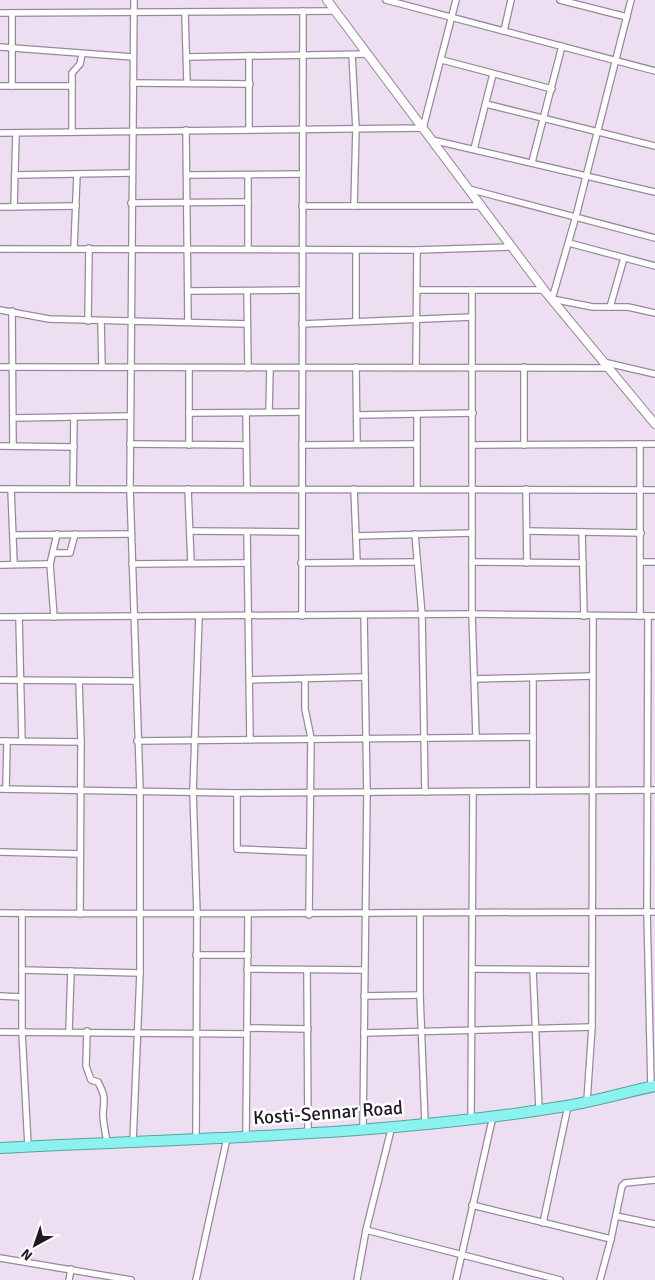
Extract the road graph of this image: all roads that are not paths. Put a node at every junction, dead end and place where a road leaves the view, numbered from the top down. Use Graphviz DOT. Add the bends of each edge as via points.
graph roads {
  1 [pos="134,0"];
  2 [pos="327,0"];
  3 [pos="386,0"];
  4 [pos="456,0"];
  5 [pos="511,0"];
  6 [pos="560,0"];
  7 [pos="631,0"];
  8 [pos="577,2"];
  9 [pos="303,11"];
  10 [pos="336,11"];
  11 [pos="0,13"];
  12 [pos="12,13"];
  13 [pos="134,13"];
  14 [pos="186,13"];
  15 [pos="627,17"];
  16 [pos="452,18"];
  17 [pos="504,31"];
  18 [pos="562,46"];
  19 [pos="0,47"];
  20 [pos="11,47"];
  21 [pos="82,54"];
  22 [pos="352,54"];
  23 [pos="367,54"];
  24 [pos="250,56"];
  25 [pos="303,56"];
  26 [pos="133,57"];
  27 [pos="187,57"];
  28 [pos="442,60"];
  29 [pos="615,60"];
  30 [pos="655,71"];
  31 [pos="493,74"];
  32 [pos="133,83"];
  33 [pos="187,83"];
  34 [pos="250,84"];
  35 [pos="0,86"];
  36 [pos="12,86"];
  37 [pos="72,86"];
  38 [pos="552,89"];
  39 [pos="486,104"];
  40 [pos="544,119"];
  41 [pos="303,128"];
  42 [pos="423,128"];
  43 [pos="249,129"];
  44 [pos="356,129"];
  45 [pos="132,130"];
  46 [pos="186,130"];
  47 [pos="598,131"];
  48 [pos="72,132"];
  49 [pos="0,133"];
  50 [pos="16,133"];
  51 [pos="432,140"];
  52 [pos="655,146"];
  53 [pos="474,148"];
  54 [pos="532,162"];
  55 [pos="131,173"];
  56 [pos="77,174"];
  57 [pos="302,174"];
  58 [pos="15,175"];
  59 [pos="187,175"];
  60 [pos="248,175"];
  61 [pos="587,175"];
  62 [pos="467,189"];
  63 [pos="655,192"];
  64 [pos="188,202"];
  65 [pos="248,202"];
  66 [pos="131,203"];
  67 [pos="14,206"];
  68 [pos="76,206"];
  69 [pos="302,206"];
  70 [pos="354,206"];
  71 [pos="481,206"];
  72 [pos="0,207"];
  73 [pos="576,216"];
  74 [pos="655,238"];
  75 [pos="569,243"];
  76 [pos="512,247"];
  77 [pos="74,248"];
  78 [pos="89,248"];
  79 [pos="131,248"];
  80 [pos="0,249"];
  81 [pos="187,249"];
  82 [pos="248,249"];
  83 [pos="302,250"];
  84 [pos="356,250"];
  85 [pos="417,250"];
  86 [pos="624,258"];
  87 [pos="655,266"];
  88 [pos="302,290"];
  89 [pos="417,290"];
  90 [pos="472,290"];
  91 [pos="544,290"];
  92 [pos="188,291"];
  93 [pos="247,291"];
  94 [pos="552,300"];
  95 [pos="610,307"];
  96 [pos="0,310"];
  97 [pos="12,311"];
  98 [pos="655,313"];
  99 [pos="472,317"];
  100 [pos="417,318"];
  101 [pos="88,321"];
  102 [pos="101,321"];
  103 [pos="356,321"];
  104 [pos="130,322"];
  105 [pos="188,322"];
  106 [pos="247,324"];
  107 [pos="302,324"];
  108 [pos="606,365"];
  109 [pos="416,366"];
  110 [pos="473,366"];
  111 [pos="0,367"];
  112 [pos="12,367"];
  113 [pos="102,367"];
  114 [pos="130,367"];
  115 [pos="356,367"];
  116 [pos="524,367"];
  117 [pos="189,368"];
  118 [pos="248,368"];
  119 [pos="270,368"];
  120 [pos="302,368"];
  121 [pos="655,374"];
  122 [pos="246,412"];
  123 [pos="269,412"];
  124 [pos="302,412"];
  125 [pos="189,413"];
  126 [pos="473,413"];
  127 [pos="417,414"];
  128 [pos="357,415"];
  129 [pos="130,416"];
  130 [pos="74,417"];
  131 [pos="13,418"];
  132 [pos="655,424"];
  133 [pos="130,444"];
  134 [pos="189,444"];
  135 [pos="357,444"];
  136 [pos="417,444"];
  137 [pos="640,444"];
  138 [pos="655,444"];
  139 [pos="246,445"];
  140 [pos="302,445"];
  141 [pos="473,445"];
  142 [pos="524,445"];
  143 [pos="0,446"];
  144 [pos="13,446"];
  145 [pos="74,446"];
  146 [pos="0,489"];
  147 [pos="11,489"];
  148 [pos="73,489"];
  149 [pos="130,489"];
  150 [pos="188,489"];
  151 [pos="247,489"];
  152 [pos="526,489"];
  153 [pos="641,489"];
  154 [pos="302,490"];
  155 [pos="354,490"];
  156 [pos="417,490"];
  157 [pos="472,490"];
  158 [pos="655,490"];
  159 [pos="190,531"];
  160 [pos="247,532"];
  161 [pos="302,532"];
  162 [pos="472,532"];
  163 [pos="527,532"];
  164 [pos="582,532"];
  165 [pos="641,533"];
  166 [pos="57,534"];
  167 [pos="75,534"];
  168 [pos="131,534"];
  169 [pos="416,534"];
  170 [pos="13,535"];
  171 [pos="356,536"];
  172 [pos="53,553"];
  173 [pos="357,562"];
  174 [pos="416,562"];
  175 [pos="472,562"];
  176 [pos="528,562"];
  177 [pos="641,562"];
  178 [pos="655,562"];
  179 [pos="191,563"];
  180 [pos="248,563"];
  181 [pos="301,563"];
  182 [pos="583,563"];
  183 [pos="14,564"];
  184 [pos="50,564"];
  185 [pos="132,564"];
  186 [pos="0,565"];
  187 [pos="472,614"];
  188 [pos="364,615"];
  189 [pos="422,615"];
  190 [pos="134,616"];
  191 [pos="198,616"];
  192 [pos="249,616"];
  193 [pos="302,616"];
  194 [pos="584,616"];
  195 [pos="593,616"];
  196 [pos="640,616"];
  197 [pos="652,616"];
  198 [pos="0,617"];
  199 [pos="54,617"];
  200 [pos="19,618"];
  201 [pos="592,676"];
  202 [pos="366,677"];
  203 [pos="533,678"];
  204 [pos="305,679"];
  205 [pos="475,679"];
  206 [pos="0,680"];
  207 [pos="21,680"];
  208 [pos="250,680"];
  209 [pos="79,681"];
  210 [pos="135,681"];
  211 [pos="424,737"];
  212 [pos="476,737"];
  213 [pos="533,737"];
  214 [pos="311,738"];
  215 [pos="367,738"];
  216 [pos="652,738"];
  217 [pos="250,739"];
  218 [pos="195,740"];
  219 [pos="3,741"];
  220 [pos="22,741"];
  221 [pos="137,741"];
  222 [pos="81,742"];
  223 [pos="3,790"];
  224 [pos="80,790"];
  225 [pos="140,790"];
  226 [pos="648,790"];
  227 [pos="655,790"];
  228 [pos="533,791"];
  229 [pos="194,792"];
  230 [pos="310,792"];
  231 [pos="425,792"];
  232 [pos="473,792"];
  233 [pos="591,792"];
  234 [pos="237,793"];
  235 [pos="367,793"];
  236 [pos="647,850"];
  237 [pos="655,850"];
  238 [pos="0,852"];
  239 [pos="309,852"];
  240 [pos="80,854"];
  241 [pos="420,912"];
  242 [pos="647,912"];
  243 [pos="655,912"];
  244 [pos="0,913"];
  245 [pos="365,913"];
  246 [pos="474,913"];
  247 [pos="591,913"];
  248 [pos="22,914"];
  249 [pos="80,914"];
  250 [pos="140,914"];
  251 [pos="197,914"];
  252 [pos="248,914"];
  253 [pos="309,915"];
  254 [pos="196,954"];
  255 [pos="248,955"];
  256 [pos="247,969"];
  257 [pos="473,969"];
  258 [pos="22,970"];
  259 [pos="307,970"];
  260 [pos="363,970"];
  261 [pos="534,970"];
  262 [pos="592,970"];
  263 [pos="71,971"];
  264 [pos="140,973"];
  265 [pos="420,995"];
  266 [pos="0,996"];
  267 [pos="364,996"];
  268 [pos="21,997"];
  269 [pos="592,1027"];
  270 [pos="537,1028"];
  271 [pos="308,1029"];
  272 [pos="69,1031"];
  273 [pos="87,1031"];
  274 [pos="247,1031"];
  275 [pos="471,1031"];
  276 [pos="0,1032"];
  277 [pos="22,1032"];
  278 [pos="138,1033"];
  279 [pos="364,1033"];
  280 [pos="421,1033"];
  281 [pos="195,1034"];
  282 [pos="653,1086"];
  283 [pos="587,1101"];
  284 [pos="568,1106"];
  285 [pos="539,1110"];
  286 [pos="493,1116"];
  287 [pos="471,1118"];
  288 [pos="425,1123"];
  289 [pos="393,1126"];
  290 [pos="363,1128"];
  291 [pos="308,1132"];
  292 [pos="246,1136"];
  293 [pos="227,1138"];
  294 [pos="196,1139"];
  295 [pos="133,1142"];
  296 [pos="107,1143"];
  297 [pos="28,1146"];
  298 [pos="0,1148"];
  299 [pos="655,1180"];
  300 [pos="472,1205"];
  301 [pos="616,1216"];
  302 [pos="543,1223"];
  303 [pos="655,1224"];
  304 [pos="366,1230"];
  305 [pos="611,1239"];
  306 [pos="460,1255"];
  307 [pos="0,1258"];
  308 [pos="71,1269"];
  309 [pos="546,1278"];
  310 [pos="357,1279"];
  311 [pos="69,1280"];
  312 [pos="131,1280"];
  313 [pos="196,1280"];
  314 [pos="366,1280"];
  315 [pos="456,1280"];
  316 [pos="560,1280"];
  317 [pos="600,1280"];
  1 -- 13 [label="street"];
  2 -- 10 [label="street"];
  3 -- 16 [label="street"];
  4 -- 16 [label="street"];
  5 -- 17 [label="street"];
  6 -- 8 [label="street"];
  7 -- 15 [label="street"];
  8 -- 15 [label="street"];
  9 -- 10 [label="street"];
  9 -- 14 [label="street"];
  9 -- 25 [label="street"];
  10 -- 23 [label="street"];
  11 -- 12 [label="street"];
  12 -- 13 [label="street"];
  12 -- 20 [label="street"];
  13 -- 14 [label="street"];
  13 -- 26 [label="street"];
  14 -- 27 [label="street"];
  15 -- 29 [label="street"];
  16 -- 17 [label="street"];
  16 -- 28 [label="street"];
  17 -- 18 [label="street"];
  18 -- 29 [label="street"];
  18 -- 38 [label="street"];
  19 -- 20 [label="street"];
  20 -- 21 [label="street"];
  20 -- 36 [label="street"];
  21 -- 26 [label="street"];
  21 -- 37 [label="street" via="80,64 72,73"];
  22 -- 23 [label="street"];
  22 -- 25 [label="street"];
  22 -- 44 [label="street"];
  23 -- 42 [label="street"];
  24 -- 25 [label="street"];
  24 -- 27 [label="street"];
  24 -- 34 [label="street"];
  25 -- 41 [label="street"];
  26 -- 32 [label="street"];
  27 -- 33 [label="street"];
  28 -- 31 [label="street"];
  28 -- 42 [label="street"];
  29 -- 30 [label="street"];
  29 -- 47 [label="street"];
  31 -- 38 [label="street"];
  31 -- 39 [label="street"];
  32 -- 33 [label="street"];
  32 -- 45 [label="street"];
  33 -- 34 [label="street"];
  34 -- 43 [label="street"];
  35 -- 36 [label="street"];
  36 -- 37 [label="street"];
  37 -- 48 [label="street"];
  38 -- 40 [label="street"];
  39 -- 40 [label="street"];
  39 -- 53 [label="street"];
  40 -- 47 [label="street"];
  40 -- 54 [label="street"];
  41 -- 43 [label="street"];
  41 -- 44 [label="street"];
  41 -- 57 [label="street"];
  42 -- 44 [label="street"];
  42 -- 51 [label="street"];
  43 -- 46 [label="street"];
  44 -- 70 [label="street"];
  45 -- 46 [label="street"];
  45 -- 48 [label="street"];
  45 -- 55 [label="street"];
  46 -- 59 [label="street"];
  47 -- 52 [label="street"];
  47 -- 61 [label="street"];
  48 -- 50 [label="street"];
  49 -- 50 [label="street"];
  50 -- 58 [label="street"];
  51 -- 53 [label="street"];
  51 -- 62 [label="street"];
  53 -- 54 [label="street"];
  54 -- 61 [label="street"];
  55 -- 56 [label="street"];
  55 -- 66 [label="street"];
  56 -- 58 [label="street"];
  56 -- 68 [label="street"];
  57 -- 60 [label="street"];
  57 -- 69 [label="street"];
  58 -- 67 [label="street"];
  59 -- 60 [label="street"];
  59 -- 64 [label="street"];
  60 -- 65 [label="street"];
  61 -- 63 [label="street"];
  61 -- 73 [label="street"];
  62 -- 71 [label="street"];
  62 -- 73 [label="street"];
  64 -- 65 [label="street"];
  64 -- 66 [label="street"];
  64 -- 81 [label="street"];
  65 -- 82 [label="street"];
  66 -- 79 [label="street"];
  67 -- 68 [label="street"];
  67 -- 72 [label="street"];
  68 -- 77 [label="street"];
  69 -- 70 [label="street"];
  69 -- 83 [label="street"];
  70 -- 71 [label="street"];
  71 -- 76 [label="street"];
  73 -- 74 [label="street"];
  73 -- 75 [label="street"];
  75 -- 86 [label="street"];
  75 -- 94 [label="street"];
  76 -- 85 [label="street"];
  76 -- 91 [label="street"];
  77 -- 78 [label="street"];
  77 -- 80 [label="street"];
  78 -- 79 [label="street"];
  78 -- 101 [label="street"];
  79 -- 81 [label="street"];
  79 -- 104 [label="street"];
  81 -- 82 [label="street"];
  81 -- 92 [label="street"];
  82 -- 83 [label="street"];
  83 -- 84 [label="street"];
  83 -- 88 [label="street"];
  84 -- 85 [label="street"];
  84 -- 103 [label="street"];
  85 -- 89 [label="street"];
  86 -- 87 [label="street"];
  86 -- 95 [label="street"];
  88 -- 93 [label="street"];
  88 -- 107 [label="street"];
  89 -- 90 [label="street"];
  89 -- 100 [label="street"];
  90 -- 91 [label="street"];
  90 -- 99 [label="street"];
  91 -- 94 [label="street"];
  92 -- 93 [label="street"];
  92 -- 105 [label="street"];
  93 -- 106 [label="street"];
  94 -- 95 [label="street"];
  94 -- 108 [label="street"];
  95 -- 98 [label="street"];
  96 -- 97 [label="street"];
  97 -- 101 [label="street" via="49,319"];
  97 -- 112 [label="street"];
  99 -- 100 [label="street"];
  99 -- 110 [label="street"];
  100 -- 103 [label="street"];
  100 -- 109 [label="street"];
  101 -- 102 [label="street"];
  102 -- 104 [label="street"];
  102 -- 113 [label="street"];
  103 -- 107 [label="street"];
  104 -- 105 [label="street"];
  104 -- 114 [label="street"];
  105 -- 106 [label="street"];
  106 -- 118 [label="street"];
  107 -- 120 [label="street"];
  108 -- 116 [label="street"];
  108 -- 121 [label="street"];
  108 -- 132 [label="street"];
  109 -- 110 [label="street"];
  109 -- 115 [label="street"];
  110 -- 116 [label="street"];
  110 -- 126 [label="street"];
  111 -- 112 [label="street"];
  112 -- 113 [label="street"];
  112 -- 131 [label="street"];
  113 -- 114 [label="street"];
  114 -- 117 [label="street"];
  114 -- 129 [label="street"];
  115 -- 120 [label="street"];
  115 -- 128 [label="street"];
  116 -- 142 [label="street"];
  117 -- 118 [label="street"];
  117 -- 125 [label="street"];
  118 -- 119 [label="street"];
  119 -- 120 [label="street"];
  119 -- 123 [label="street"];
  120 -- 124 [label="street"];
  122 -- 123 [label="street"];
  122 -- 125 [label="street"];
  122 -- 139 [label="street"];
  123 -- 124 [label="street"];
  124 -- 140 [label="street"];
  125 -- 134 [label="street"];
  126 -- 127 [label="street"];
  126 -- 141 [label="street"];
  127 -- 128 [label="street"];
  127 -- 136 [label="street"];
  128 -- 135 [label="street"];
  129 -- 130 [label="street"];
  129 -- 133 [label="street"];
  130 -- 131 [label="street"];
  130 -- 145 [label="street"];
  131 -- 144 [label="street"];
  133 -- 134 [label="street"];
  133 -- 149 [label="street"];
  134 -- 139 [label="street"];
  135 -- 136 [label="street"];
  135 -- 140 [label="street"];
  136 -- 156 [label="street"];
  137 -- 138 [label="street"];
  137 -- 142 [label="street"];
  137 -- 153 [label="street"];
  139 -- 151 [label="street"];
  140 -- 154 [label="street"];
  141 -- 142 [label="street"];
  141 -- 157 [label="street"];
  143 -- 144 [label="street"];
  144 -- 145 [label="street"];
  145 -- 148 [label="street"];
  146 -- 147 [label="street"];
  147 -- 148 [label="street"];
  147 -- 170 [label="street"];
  148 -- 149 [label="street"];
  149 -- 150 [label="street"];
  149 -- 168 [label="street"];
  150 -- 151 [label="street"];
  150 -- 159 [label="street"];
  151 -- 154 [label="street"];
  152 -- 153 [label="street"];
  152 -- 157 [label="street"];
  152 -- 163 [label="street"];
  153 -- 158 [label="street"];
  153 -- 165 [label="street"];
  154 -- 155 [label="street"];
  154 -- 161 [label="street"];
  155 -- 156 [label="street"];
  155 -- 171 [label="street"];
  156 -- 157 [label="street"];
  157 -- 162 [label="street"];
  159 -- 160 [label="street"];
  159 -- 179 [label="street"];
  160 -- 161 [label="street"];
  160 -- 180 [label="street"];
  161 -- 181 [label="street"];
  162 -- 169 [label="street"];
  162 -- 175 [label="street"];
  163 -- 164 [label="street"];
  163 -- 176 [label="street"];
  164 -- 165 [label="street"];
  164 -- 182 [label="street"];
  165 -- 177 [label="street"];
  166 -- 167 [label="street"];
  166 -- 170 [label="street"];
  166 -- 172 [label="street"];
  167 -- 168 [label="street"];
  167 -- 172 [label="street" via="70,553"];
  168 -- 185 [label="street"];
  169 -- 171 [label="street"];
  169 -- 174 [label="street"];
  170 -- 183 [label="street"];
  171 -- 173 [label="street"];
  172 -- 184 [label="street"];
  173 -- 174 [label="street"];
  173 -- 181 [label="street"];
  174 -- 189 [label="street"];
  175 -- 176 [label="street"];
  175 -- 187 [label="street"];
  176 -- 182 [label="street"];
  177 -- 178 [label="street"];
  177 -- 196 [label="street"];
  179 -- 180 [label="street"];
  179 -- 185 [label="street"];
  180 -- 192 [label="street"];
  181 -- 193 [label="street"];
  182 -- 194 [label="street"];
  183 -- 184 [label="street"];
  183 -- 186 [label="street"];
  184 -- 199 [label="street"];
  185 -- 190 [label="street"];
  187 -- 189 [label="street"];
  187 -- 194 [label="street"];
  187 -- 205 [label="street"];
  188 -- 189 [label="street"];
  188 -- 193 [label="street"];
  188 -- 202 [label="street"];
  189 -- 211 [label="street"];
  190 -- 191 [label="street"];
  190 -- 199 [label="street"];
  190 -- 210 [label="street"];
  191 -- 192 [label="street"];
  191 -- 218 [label="street"];
  192 -- 193 [label="street"];
  192 -- 208 [label="street"];
  194 -- 195 [label="street"];
  195 -- 196 [label="street"];
  195 -- 201 [label="street"];
  196 -- 197 [label="street"];
  197 -- 216 [label="street"];
  198 -- 200 [label="street"];
  199 -- 200 [label="street"];
  200 -- 207 [label="street"];
  201 -- 203 [label="street"];
  201 -- 233 [label="street"];
  202 -- 204 [label="street"];
  202 -- 215 [label="street"];
  203 -- 205 [label="street"];
  203 -- 213 [label="street"];
  204 -- 208 [label="street"];
  204 -- 214 [label="street" via="305,709"];
  205 -- 212 [label="street"];
  206 -- 207 [label="street"];
  207 -- 209 [label="street"];
  207 -- 220 [label="street"];
  208 -- 217 [label="street"];
  209 -- 210 [label="street"];
  209 -- 222 [label="street"];
  210 -- 221 [label="street"];
  211 -- 212 [label="street"];
  211 -- 215 [label="street"];
  211 -- 231 [label="street"];
  212 -- 213 [label="street"];
  213 -- 228 [label="street"];
  214 -- 215 [label="street"];
  214 -- 217 [label="street"];
  214 -- 230 [label="street"];
  215 -- 235 [label="street"];
  216 -- 226 [label="street"];
  217 -- 218 [label="street"];
  218 -- 221 [label="street"];
  218 -- 229 [label="street"];
  219 -- 220 [label="street"];
  219 -- 223 [label="street"];
  220 -- 222 [label="street"];
  221 -- 225 [label="street"];
  222 -- 224 [label="street"];
  223 -- 224 [label="street"];
  224 -- 225 [label="street"];
  224 -- 240 [label="street"];
  225 -- 229 [label="street"];
  225 -- 250 [label="street"];
  226 -- 227 [label="street"];
  226 -- 233 [label="street"];
  226 -- 236 [label="street"];
  228 -- 232 [label="street"];
  228 -- 233 [label="street"];
  229 -- 234 [label="street"];
  229 -- 251 [label="street"];
  230 -- 234 [label="street"];
  230 -- 235 [label="street"];
  230 -- 239 [label="street"];
  231 -- 232 [label="street"];
  231 -- 235 [label="street"];
  232 -- 246 [label="street"];
  233 -- 247 [label="street"];
  234 -- 239 [label="street" via="237,849"];
  235 -- 245 [label="street"];
  236 -- 237 [label="street"];
  236 -- 242 [label="street"];
  238 -- 240 [label="street"];
  239 -- 253 [label="street"];
  240 -- 249 [label="street"];
  241 -- 245 [label="street"];
  241 -- 246 [label="street"];
  241 -- 265 [label="street"];
  242 -- 243 [label="street"];
  242 -- 247 [label="street"];
  242 -- 282 [label="street"];
  244 -- 248 [label="street"];
  245 -- 253 [label="street"];
  245 -- 260 [label="street"];
  246 -- 247 [label="street"];
  246 -- 257 [label="street"];
  247 -- 262 [label="street"];
  248 -- 249 [label="street"];
  248 -- 258 [label="street"];
  249 -- 250 [label="street"];
  250 -- 251 [label="street"];
  250 -- 264 [label="street"];
  251 -- 252 [label="street"];
  251 -- 254 [label="street"];
  252 -- 253 [label="street"];
  252 -- 255 [label="street"];
  254 -- 255 [label="street"];
  254 -- 281 [label="street"];
  255 -- 256 [label="street"];
  256 -- 259 [label="street"];
  256 -- 274 [label="street"];
  257 -- 261 [label="street"];
  257 -- 275 [label="street"];
  258 -- 263 [label="street"];
  258 -- 268 [label="street"];
  259 -- 260 [label="street"];
  259 -- 271 [label="street"];
  260 -- 267 [label="street"];
  261 -- 262 [label="street"];
  261 -- 270 [label="street"];
  262 -- 269 [label="street"];
  263 -- 264 [label="street"];
  263 -- 272 [label="street"];
  264 -- 278 [label="street"];
  265 -- 267 [label="street"];
  265 -- 280 [label="street"];
  266 -- 268 [label="street"];
  267 -- 279 [label="street"];
  268 -- 277 [label="street"];
  269 -- 270 [label="street"];
  269 -- 283 [label="street"];
  270 -- 275 [label="street"];
  270 -- 285 [label="street"];
  271 -- 274 [label="street"];
  271 -- 291 [label="street"];
  272 -- 273 [label="street"];
  272 -- 277 [label="street"];
  273 -- 278 [label="street"];
  273 -- 296 [label="street" via="86,1066 90,1080 98,1082 104,1095"];
  274 -- 281 [label="street"];
  274 -- 292 [label="street"];
  275 -- 280 [label="street"];
  275 -- 287 [label="street"];
  276 -- 277 [label="street"];
  277 -- 297 [label="street"];
  278 -- 281 [label="street"];
  278 -- 295 [label="street"];
  279 -- 280 [label="street"];
  279 -- 290 [label="street"];
  280 -- 288 [label="street"];
  281 -- 294 [label="street"];
  282 -- 283 [label="highway, Kosti-Sennar Road"];
  283 -- 284 [label="highway, Kosti-Sennar Road"];
  284 -- 285 [label="highway, Kosti-Sennar Road"];
  284 -- 302 [label="street"];
  285 -- 286 [label="highway, Kosti-Sennar Road"];
  286 -- 287 [label="highway, Kosti-Sennar Road"];
  286 -- 300 [label="street"];
  287 -- 288 [label="highway, Kosti-Sennar Road"];
  288 -- 289 [label="highway, Kosti-Sennar Road"];
  289 -- 290 [label="highway, Kosti-Sennar Road"];
  289 -- 304 [label="street"];
  290 -- 291 [label="highway, Kosti-Sennar Road"];
  291 -- 292 [label="highway, Kosti-Sennar Road"];
  292 -- 293 [label="highway, Kosti-Sennar Road"];
  293 -- 294 [label="highway, Kosti-Sennar Road"];
  293 -- 313 [label="street"];
  294 -- 295 [label="highway, Kosti-Sennar Road"];
  295 -- 296 [label="highway, Kosti-Sennar Road"];
  296 -- 297 [label="highway, Kosti-Sennar Road"];
  297 -- 298 [label="highway, Kosti-Sennar Road"];
  299 -- 301 [label="street" via="624,1184"];
  300 -- 302 [label="street"];
  300 -- 306 [label="street"];
  301 -- 303 [label="street"];
  301 -- 305 [label="street"];
  302 -- 305 [label="street"];
  304 -- 306 [label="street"];
  304 -- 310 [label="street"];
  305 -- 317 [label="street"];
  306 -- 309 [label="street"];
  306 -- 315 [label="street"];
  307 -- 308 [label="street"];
  308 -- 311 [label="street"];
  308 -- 312 [label="street"];
  309 -- 316 [label="street"];
  310 -- 314 [label="street"];
}
